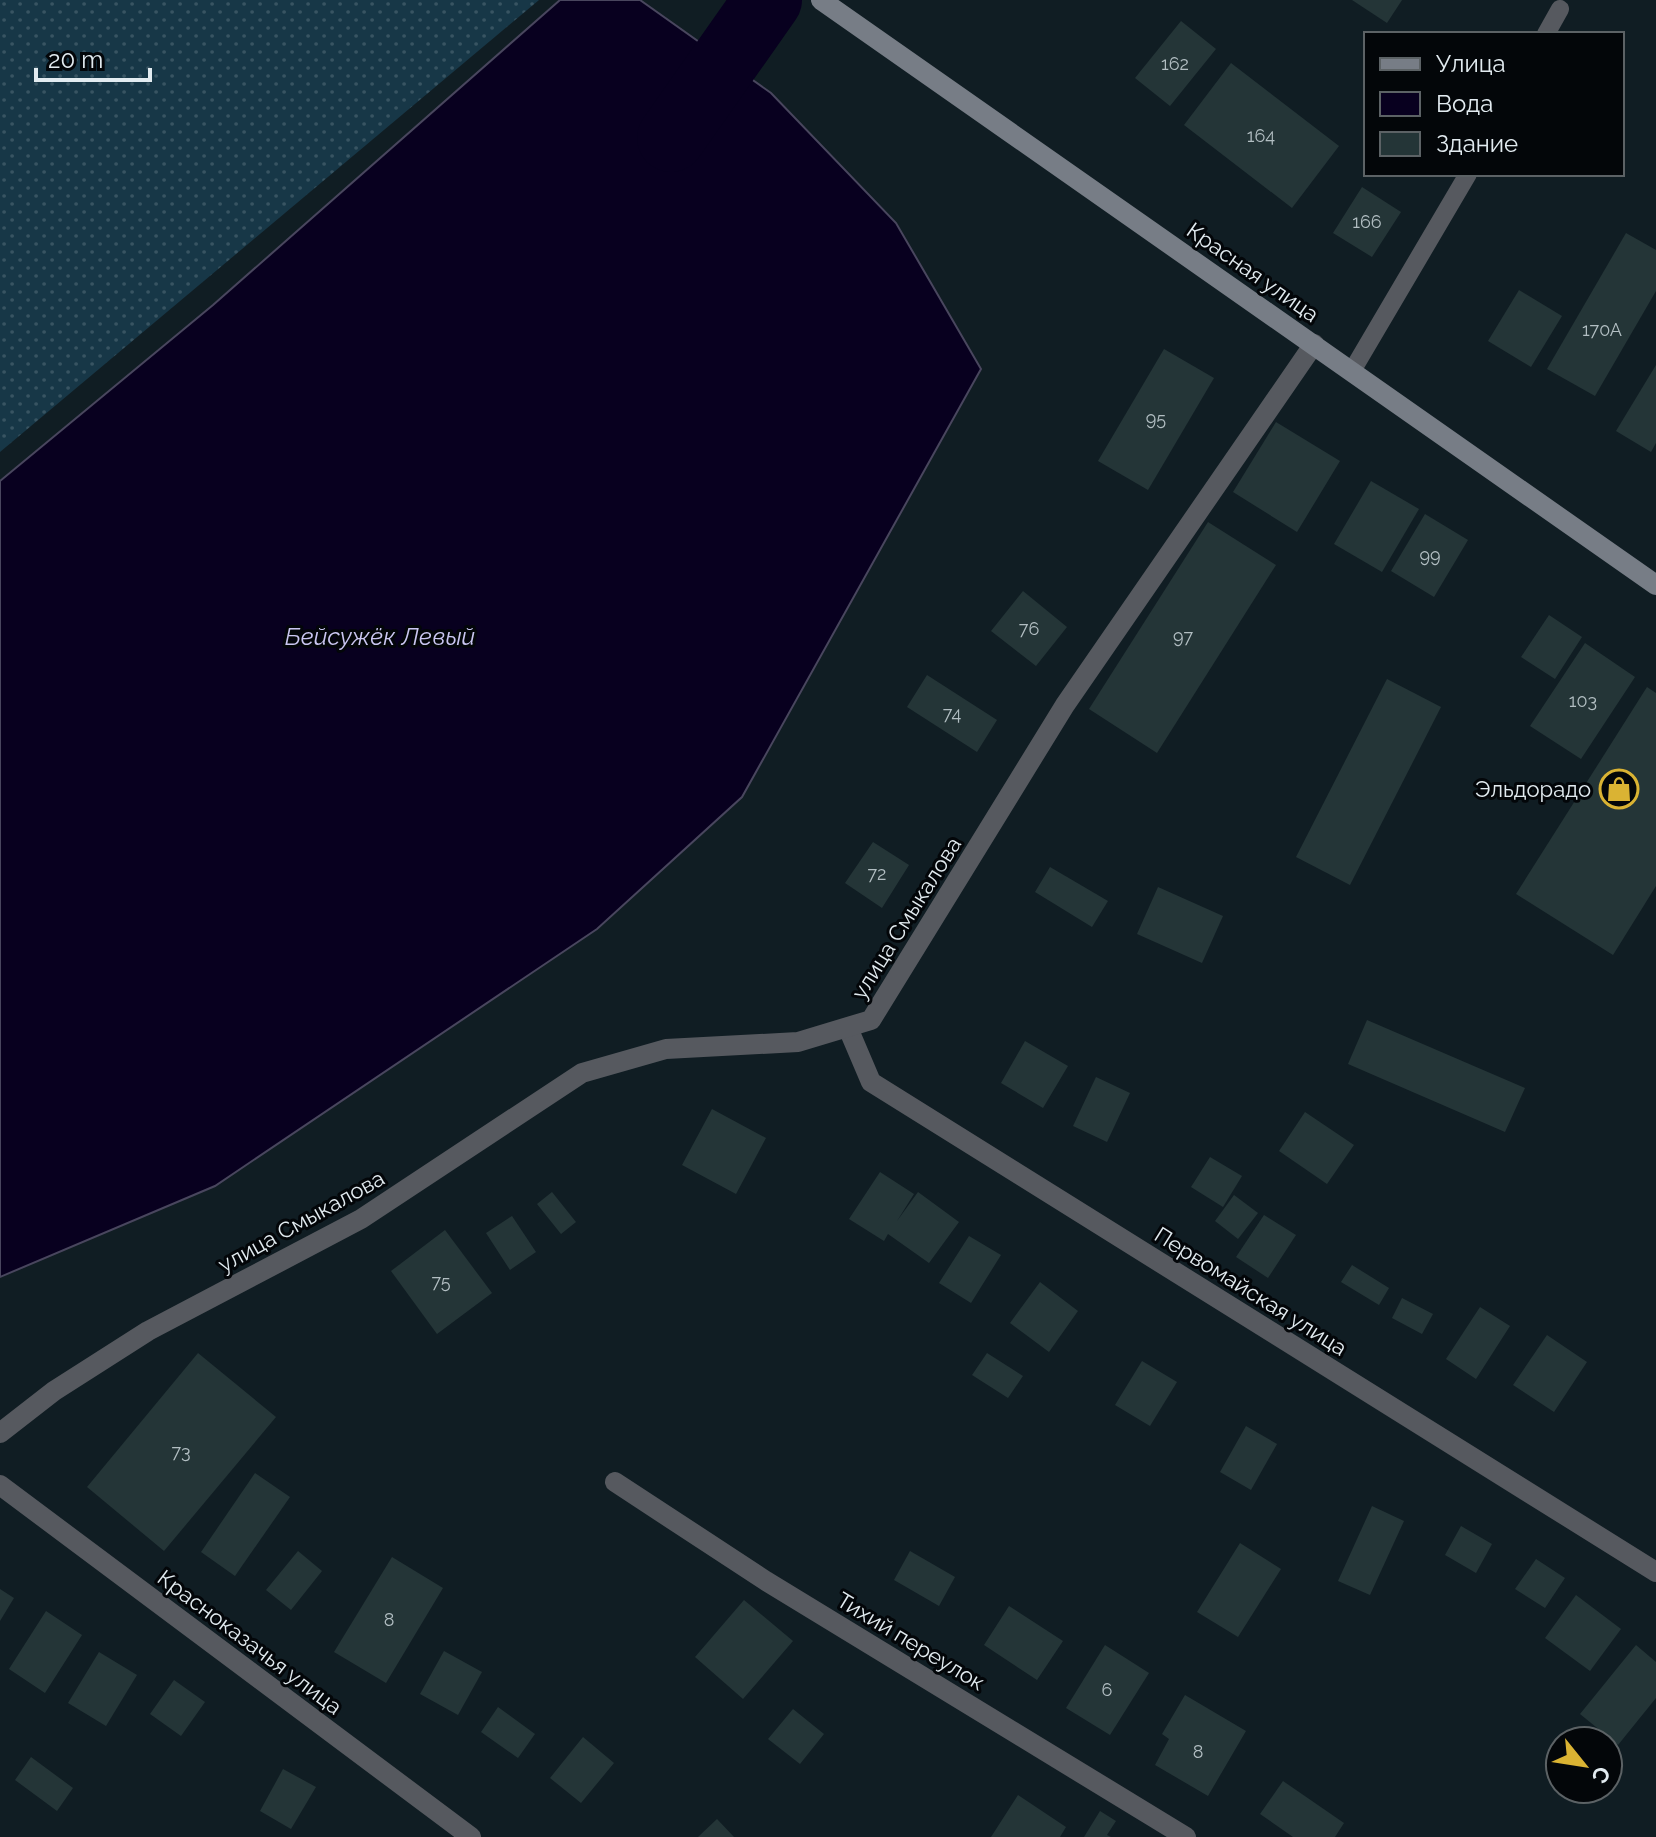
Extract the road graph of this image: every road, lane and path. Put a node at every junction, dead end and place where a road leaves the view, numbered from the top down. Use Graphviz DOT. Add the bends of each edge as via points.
graph roads {
  1 [pos="825,3"];
  2 [pos="1560,9"];
  3 [pos="1547,32"];
  4 [pos="1467,176"];
  5 [pos="1314,344"];
  6 [pos="1352,371"];
  7 [pos="1656,585"];
  8 [pos="848,1028"];
  9 [pos="0,1433"];
  10 [pos="615,1482"];
  11 [pos="0,1485"];
  12 [pos="1656,1572"];
  13 [pos="471,1837"];
  14 [pos="1186,1837"];
  1 -- 5 [label="street, Красная улица"];
  2 -- 3 [label="lane"];
  4 -- 6 [label="lane"];
  5 -- 6 [label="street, Красная улица"];
  5 -- 8 [label="street, улица Смыкалова" via="1065,705 871,1020"];
  6 -- 7 [label="street, Красная улица"];
  8 -- 9 [label="street, улица Смыкалова" via="798,1042 666,1049 582,1073 361,1219 148,1331"];
  8 -- 12 [label="street, Первомайская улица" via="871,1082"];
  10 -- 14 [label="street, Тихий переулок" via="766,1581"];
  11 -- 13 [label="street, Красноказачья улица"];
}
